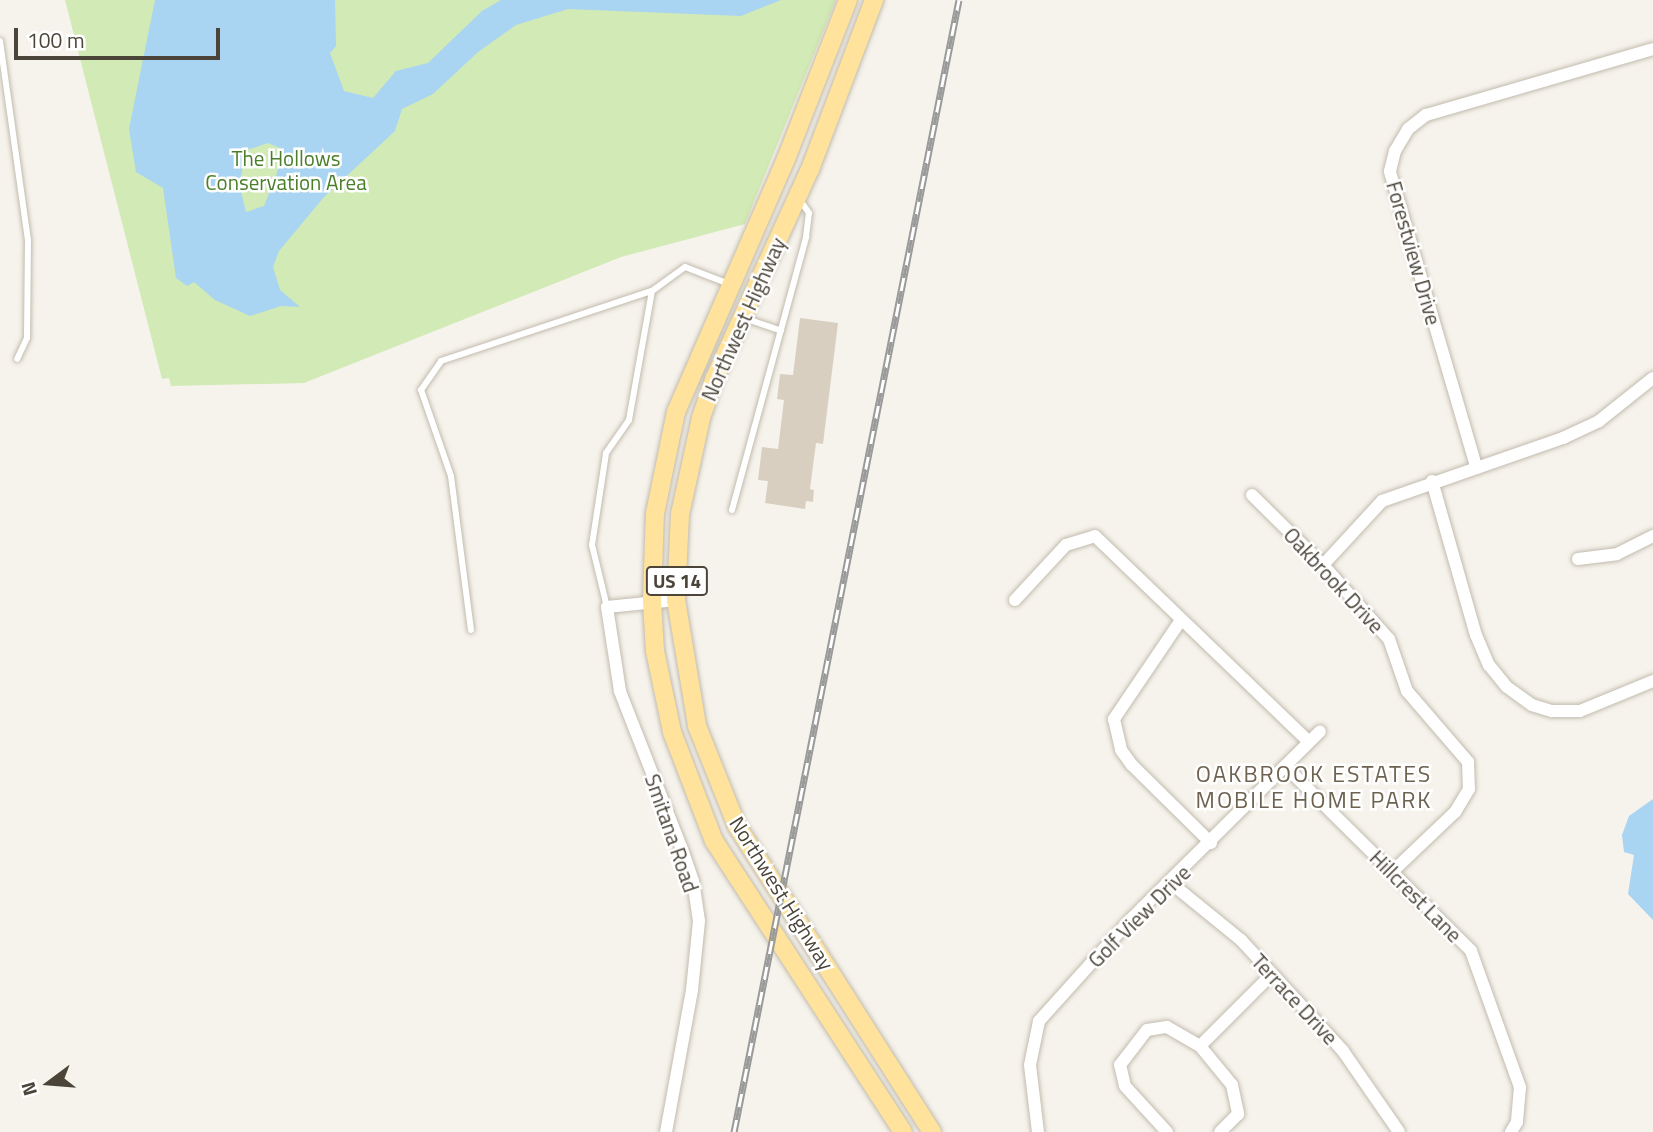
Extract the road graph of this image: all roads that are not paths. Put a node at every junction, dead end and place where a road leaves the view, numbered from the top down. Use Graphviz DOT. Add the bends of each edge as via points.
graph roads {
  1 [pos="848,0"];
  2 [pos="874,0"];
  3 [pos="0,41"];
  4 [pos="1653,49"];
  5 [pos="797,197"];
  6 [pos="730,285"];
  7 [pos="652,291"];
  8 [pos="742,318"];
  9 [pos="781,331"];
  10 [pos="17,359"];
  11 [pos="1653,378"];
  12 [pos="1476,466"];
  13 [pos="1432,481"];
  14 [pos="1252,495"];
  15 [pos="732,510"];
  16 [pos="1653,537"];
  17 [pos="1578,559"];
  18 [pos="1323,565"];
  19 [pos="676,600"];
  20 [pos="1015,600"];
  21 [pos="652,601"];
  22 [pos="607,607"];
  23 [pos="1181,620"];
  24 [pos="471,630"];
  25 [pos="1653,681"];
  26 [pos="1320,731"];
  27 [pos="1309,742"];
  28 [pos="1285,766"];
  29 [pos="1211,844"];
  30 [pos="1392,872"];
  31 [pos="1172,884"];
  32 [pos="1272,974"];
  33 [pos="1200,1046"];
  34 [pos="666,1132"];
  35 [pos="903,1132"];
  36 [pos="932,1132"];
  37 [pos="1038,1132"];
  38 [pos="1167,1132"];
  39 [pos="1220,1132"];
  40 [pos="1399,1132"];
  41 [pos="1511,1132"];
  1 -- 6 [label="main road, Northwest Highway / US 14"];
  2 -- 5 [label="main road, Northwest Highway / US 14"];
  3 -- 10 [label="lane" via="29,240 27,338"];
  4 -- 12 [label="street, Forestview Drive" via="1426,115 1408,129 1395,151 1390,171"];
  5 -- 8 [label="main road, Northwest Highway / US 14"];
  5 -- 9 [label="lane" via="809,210 809,224"];
  6 -- 7 [label="lane" via="685,267"];
  6 -- 21 [label="main road, Northwest Highway / US 14" via="692,368 664,459 652,547"];
  7 -- 22 [label="lane" via="629,420 606,453 592,545"];
  7 -- 24 [label="lane" via="441,361 421,390 451,476"];
  8 -- 9 [label="lane"];
  8 -- 19 [label="main road, Northwest Highway / US 14" via="715,377 688,466 680,514"];
  9 -- 15 [label="lane"];
  11 -- 12 [label="street" via="1599,421 1563,439"];
  12 -- 13 [label="street"];
  13 -- 18 [label="street" via="1382,501"];
  13 -- 25 [label="street" via="1476,635 1489,665 1507,687 1532,705 1580,711"];
  14 -- 18 [label="street, Oakbrook Drive"];
  16 -- 17 [label="street" via="1617,554"];
  18 -- 30 [label="street, Oakbrook Drive" via="1389,639 1407,691 1468,762 1469,789 1455,812"];
  19 -- 21 [label="street"];
  19 -- 36 [label="main road, Northwest Highway / US 14" via="697,726 737,826"];
  20 -- 23 [label="street" via="1066,544 1095,536"];
  21 -- 22 [label="street"];
  21 -- 35 [label="main road, Northwest Highway / US 14" via="655,651 672,732 714,841"];
  22 -- 34 [label="street, Smitana Road" via="620,691 685,858 699,921 692,990"];
  23 -- 27 [label="street"];
  23 -- 29 [label="street" via="1114,719 1121,750 1132,765"];
  26 -- 27 [label="street, Golf View Drive"];
  27 -- 28 [label="street, Golf View Drive"];
  28 -- 29 [label="street, Golf View Drive"];
  28 -- 30 [label="street, Hillcrest Lane"];
  29 -- 31 [label="street, Golf View Drive"];
  30 -- 41 [label="street, Hillcrest Lane" via="1471,951 1520,1087 1517,1122"];
  31 -- 32 [label="street, Terrace Drive" via="1241,940"];
  31 -- 37 [label="street, Golf View Drive" via="1129,921 1039,1021 1030,1065"];
  32 -- 33 [label="street"];
  32 -- 40 [label="street, Terrace Drive" via="1343,1051"];
  33 -- 38 [label="street" via="1167,1027 1147,1030 1120,1065 1125,1086"];
  33 -- 39 [label="street" via="1232,1086 1238,1114"];
}
